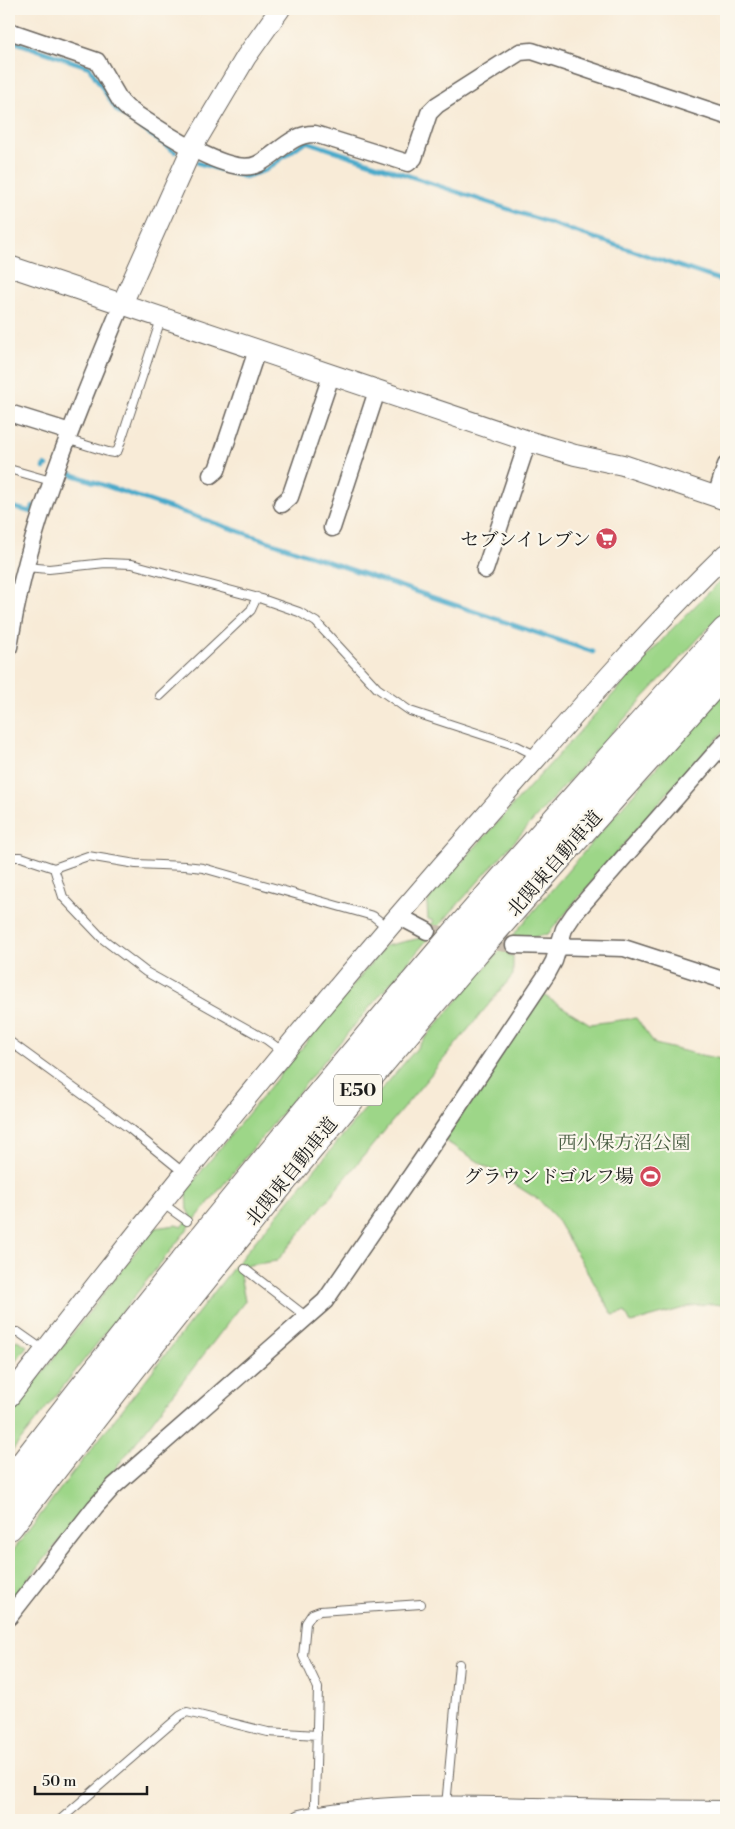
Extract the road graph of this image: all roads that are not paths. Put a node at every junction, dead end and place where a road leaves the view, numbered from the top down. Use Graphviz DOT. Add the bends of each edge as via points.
graph roads {
  1 [pos="280,9"];
  2 [pos="9,31"];
  3 [pos="726,116"];
  4 [pos="192,148"];
  5 [pos="9,266"];
  6 [pos="122,304"];
  7 [pos="161,317"];
  8 [pos="257,350"];
  9 [pos="331,376"];
  10 [pos="377,391"];
  11 [pos="9,413"];
  12 [pos="68,435"];
  13 [pos="528,441"];
  14 [pos="726,465"];
  15 [pos="9,469"];
  16 [pos="211,475"];
  17 [pos="51,481"];
  18 [pos="721,498"];
  19 [pos="282,504"];
  20 [pos="332,528"];
  21 [pos="726,554"];
  22 [pos="25,567"];
  23 [pos="485,570"];
  24 [pos="257,597"];
  25 [pos="726,631"];
  26 [pos="9,642"];
  27 [pos="726,670"];
  28 [pos="160,696"];
  29 [pos="726,741"];
  30 [pos="536,758"];
  31 [pos="9,857"];
  32 [pos="54,868"];
  33 [pos="394,920"];
  34 [pos="427,931"];
  35 [pos="514,945"];
  36 [pos="558,945"];
  37 [pos="726,980"];
  38 [pos="9,1041"];
  39 [pos="283,1052"];
  40 [pos="184,1173"];
  41 [pos="161,1202"];
  42 [pos="186,1221"];
  43 [pos="245,1269"];
  44 [pos="308,1318"];
  45 [pos="9,1335"];
  46 [pos="44,1351"];
  47 [pos="9,1397"];
  48 [pos="9,1484"];
  49 [pos="9,1526"];
  50 [pos="421,1604"];
  51 [pos="9,1617"];
  52 [pos="459,1664"];
  53 [pos="317,1735"];
  54 [pos="726,1811"];
  55 [pos="444,1813"];
  56 [pos="616,1815"];
  57 [pos="309,1818"];
  58 [pos="60,1820"];
  1 -- 4 [label="street" via="246,57"];
  2 -- 4 [label="street" via="97,62 123,106"];
  3 -- 4 [label="street" via="532,51 520,52 437,104 429,113 414,158 408,163 315,134 302,135 257,164 243,167"];
  4 -- 6 [label="street"];
  5 -- 6 [label="street"];
  6 -- 7 [label="street"];
  6 -- 12 [label="street"];
  7 -- 8 [label="street"];
  7 -- 12 [label="lane" via="118,450 108,452"];
  8 -- 9 [label="street"];
  8 -- 16 [label="street" via="217,470"];
  9 -- 10 [label="street"];
  9 -- 19 [label="street" via="290,497"];
  10 -- 13 [label="street"];
  10 -- 20 [label="street"];
  11 -- 12 [label="street"];
  12 -- 17 [label="street"];
  13 -- 18 [label="street" via="623,465"];
  13 -- 23 [label="street"];
  14 -- 18 [label="street"];
  15 -- 17 [label="lane"];
  17 -- 22 [label="street"];
  21 -- 30 [label="street" via="643,637"];
  22 -- 24 [label="lane" via="49,569 105,563 132,564"];
  22 -- 26 [label="street"];
  24 -- 28 [label="lane" via="251,610"];
  24 -- 30 [label="lane" via="299,612 316,622 377,688 410,711 517,746"];
  25 -- 48 [label="highway, 北関東自動車道 / E50" via="546,832 342,1069 162,1288"];
  27 -- 49 [label="highway, 北関東自動車道 / E50" via="516,906 316,1140 71,1444"];
  29 -- 36 [label="street" via="574,914"];
  30 -- 33 [label="street"];
  31 -- 32 [label="lane"];
  32 -- 33 [label="lane" via="88,856 136,864 204,868"];
  32 -- 39 [label="lane" via="63,897 103,939 146,972"];
  33 -- 34 [label="street" via="414,924"];
  33 -- 39 [label="street"];
  35 -- 36 [label="street"];
  36 -- 37 [label="street" via="624,948"];
  36 -- 44 [label="street" via="547,974 452,1116 334,1289"];
  38 -- 40 [label="lane" via="130,1129"];
  39 -- 40 [label="street"];
  40 -- 41 [label="street"];
  41 -- 42 [label="lane"];
  41 -- 46 [label="street"];
  43 -- 44 [label="lane"];
  44 -- 51 [label="street" via="114,1486"];
  45 -- 46 [label="lane" via="18,1332"];
  46 -- 47 [label="street"];
  50 -- 53 [label="lane" via="320,1611 309,1617 302,1656 318,1688"];
  52 -- 55 [label="lane"];
  53 -- 57 [label="lane" via="315,1804"];
  53 -- 58 [label="lane" via="268,1732 187,1712"];
  54 -- 56 [label="street"];
  55 -- 56 [label="street"];
  55 -- 57 [label="street" via="392,1807"];
}
